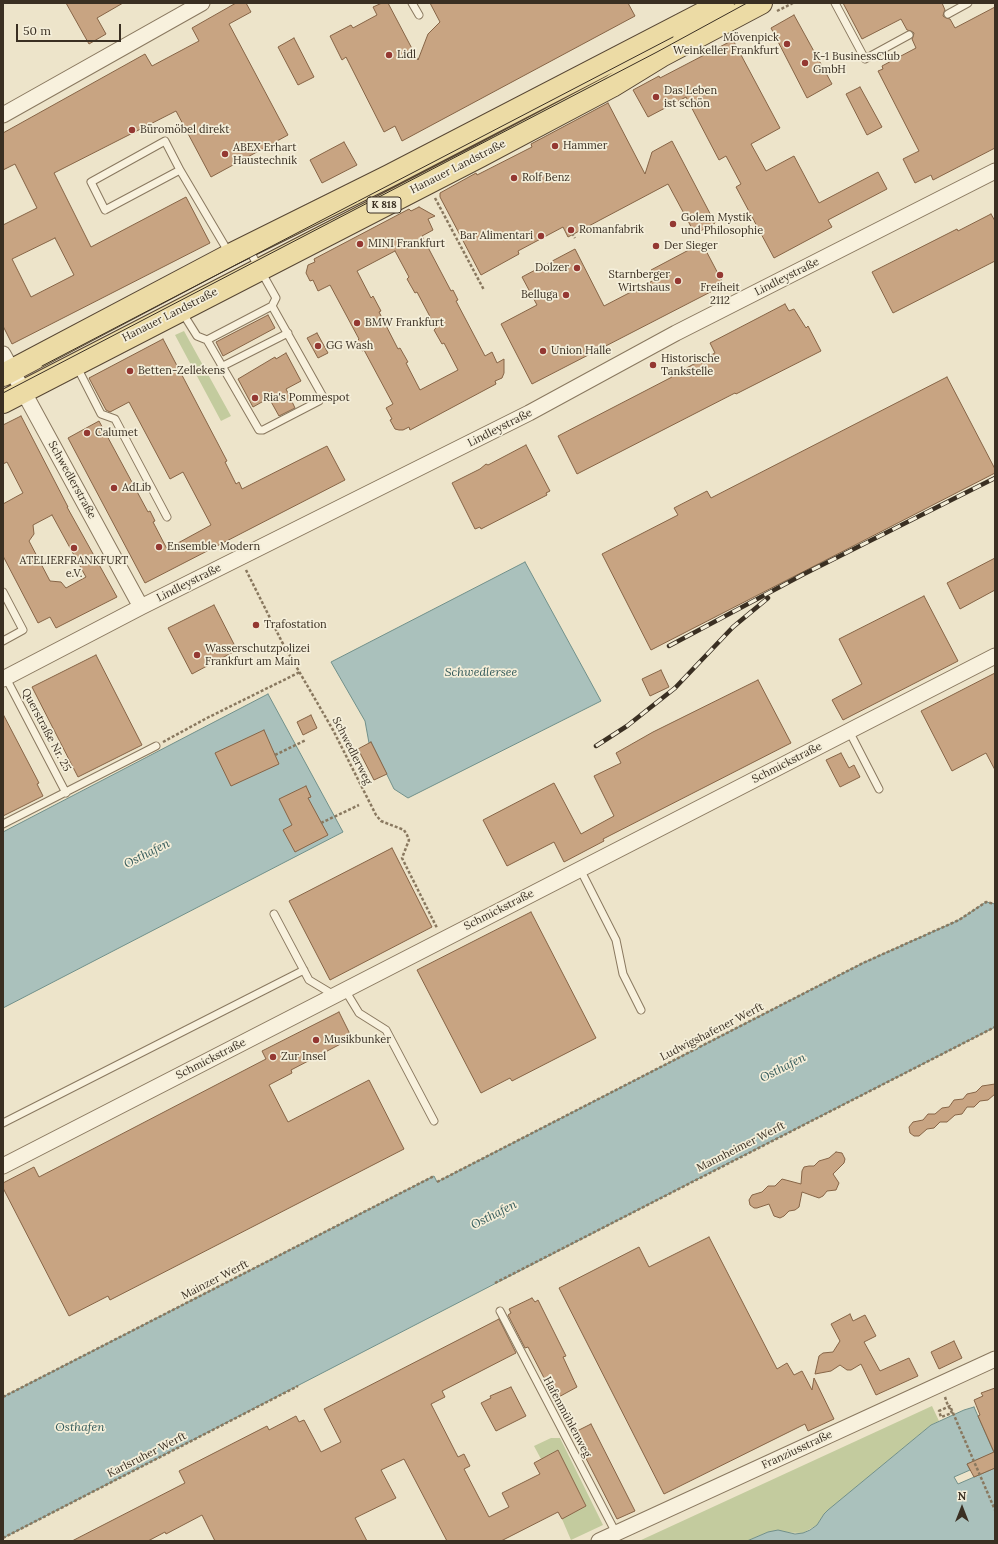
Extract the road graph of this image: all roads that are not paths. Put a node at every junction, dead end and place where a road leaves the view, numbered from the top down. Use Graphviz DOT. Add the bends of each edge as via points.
graph roads {
  1 [pos="202,3"];
  2 [pos="412,3"];
  3 [pos="723,3"];
  4 [pos="761,3"];
  5 [pos="836,3"];
  6 [pos="968,3"];
  7 [pos="948,14"];
  8 [pos="419,15"];
  9 [pos="909,34"];
  10 [pos="3,115"];
  11 [pos="180,170"];
  12 [pos="995,171"];
  13 [pos="239,251"];
  14 [pos="260,269"];
  15 [pos="272,306"];
  16 [pos="181,310"];
  17 [pos="288,333"];
  18 [pos="207,340"];
  19 [pos="76,365"];
  20 [pos="6,366"];
  21 [pos="222,367"];
  22 [pos="23,392"];
  23 [pos="3,402"];
  24 [pos="167,517"];
  25 [pos="3,592"];
  26 [pos="141,607"];
  27 [pos="3,641"];
  28 [pos="995,656"];
  29 [pos="4,678"];
  30 [pos="849,731"];
  31 [pos="156,746"];
  32 [pos="879,789"];
  33 [pos="66,792"];
  34 [pos="3,824"];
  35 [pos="580,869"];
  36 [pos="274,914"];
  37 [pos="304,970"];
  38 [pos="340,992"];
  39 [pos="641,1010"];
  40 [pos="434,1121"];
  41 [pos="3,1123"];
  42 [pos="3,1166"];
  43 [pos="500,1311"];
  44 [pos="995,1359"];
  45 [pos="616,1533"];
  46 [pos="599,1541"];
  1 -- 10 [label="street"];
  2 -- 8 [label="lane"];
  3 -- 13 [label="main road, Hanauer Landstraße / K 818"];
  4 -- 14 [label="main road, Hanauer Landstraße / K 818" via="594,96"];
  5 -- 9 [label="lane" via="865,59"];
  6 -- 7 [label="lane"];
  11 -- 11 [label="lane" via="105,210 91,182 165,140"];
  11 -- 13 [label="lane"];
  12 -- 26 [label="street, Lindleystraße" via="676,333 529,413"];
  13 -- 14 [label="lane"];
  13 -- 20 [label="main road, Hanauer Landstraße / K 818"];
  14 -- 15 [label="lane" via="276,298"];
  14 -- 16 [label="main road, Hanauer Landstraße / K 818"];
  15 -- 17 [label="lane"];
  15 -- 18 [label="lane"];
  16 -- 18 [label="lane" via="196,336"];
  16 -- 19 [label="main road, Hanauer Landstraße / K 818"];
  17 -- 21 [label="lane"];
  17 -- 21 [label="lane" via="322,395 319,401 263,430 259,430"];
  18 -- 21 [label="lane"];
  19 -- 22 [label="main road, Hanauer Landstraße / K 818"];
  19 -- 24 [label="lane" via="101,414 116,419"];
  20 -- 22 [label="street, Schwedlerstraße"];
  22 -- 23 [label="main road, Hanauer Landstraße / K 818"];
  22 -- 26 [label="street, Schwedlerstraße"];
  25 -- 27 [label="lane" via="23,630"];
  26 -- 29 [label="street, Lindleystraße"];
  28 -- 30 [label="street, Schmickstraße"];
  29 -- 33 [label="lane, Querstraße Nr. 25"];
  30 -- 32 [label="lane"];
  30 -- 35 [label="street, Schmickstraße"];
  31 -- 33 [label="lane"];
  33 -- 34 [label="lane"];
  35 -- 38 [label="street, Schmickstraße"];
  35 -- 39 [label="lane" via="616,940 623,974"];
  36 -- 37 [label="lane"];
  37 -- 38 [label="lane" via="309,980"];
  37 -- 41 [label="lane"];
  38 -- 40 [label="lane" via="359,1013 386,1030"];
  38 -- 42 [label="street, Schmickstraße"];
  43 -- 45 [label="lane, Hafenmühlenweg"];
  44 -- 45 [label="street, Franziusstraße"];
  45 -- 46 [label="street, Franziusstraße"];
}
